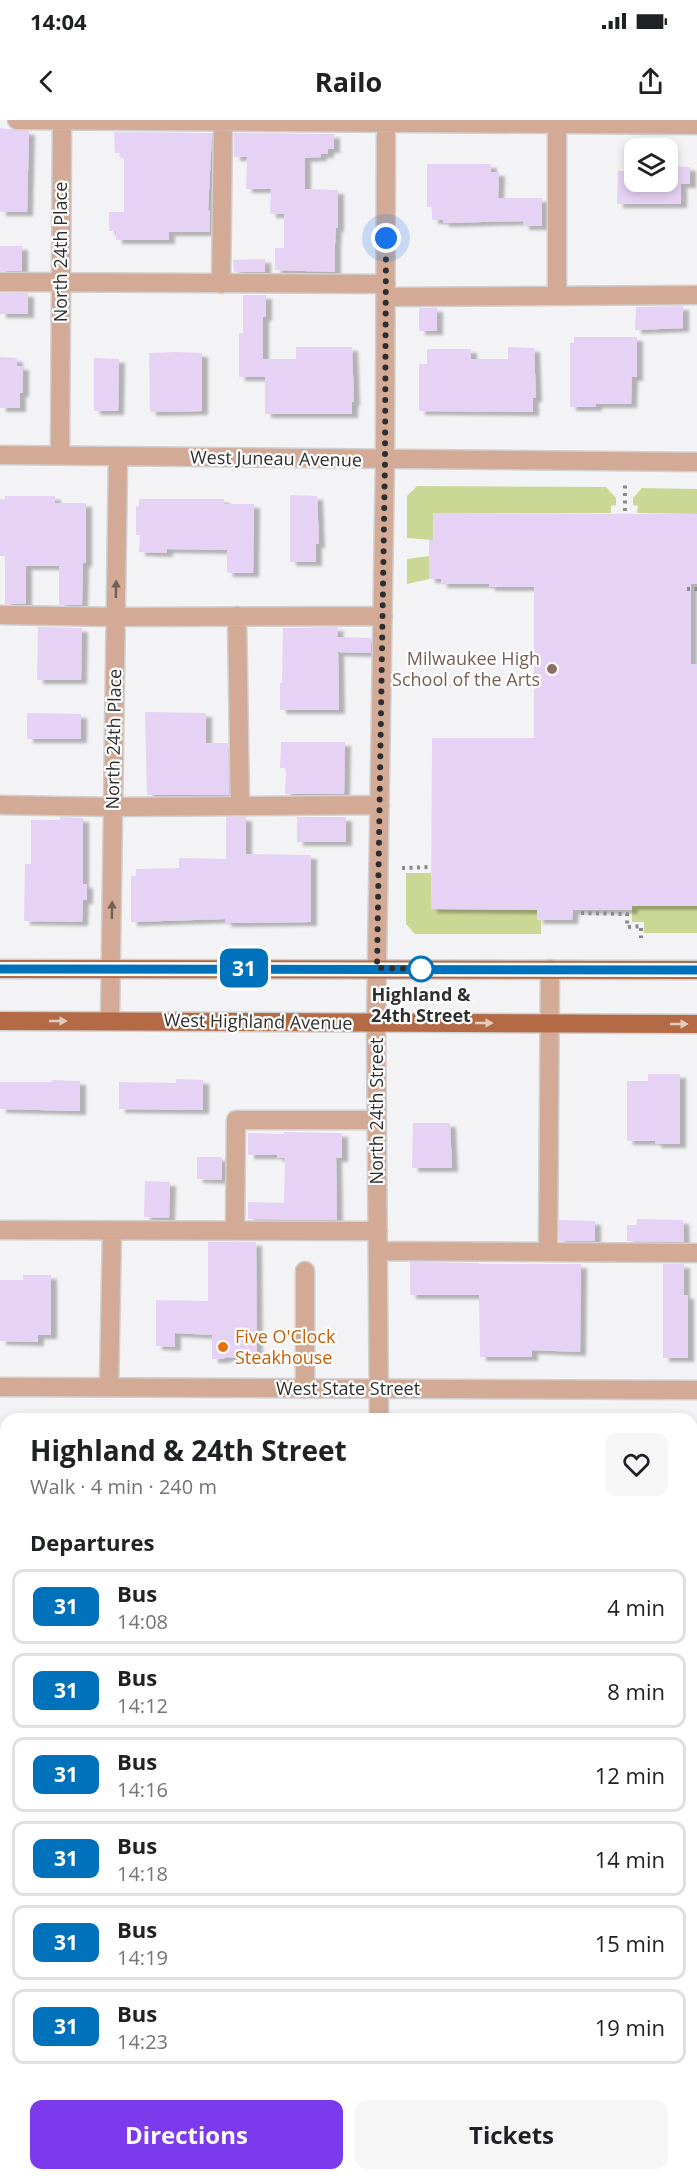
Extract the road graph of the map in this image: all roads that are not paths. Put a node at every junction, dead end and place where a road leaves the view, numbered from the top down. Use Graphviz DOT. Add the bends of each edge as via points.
graph roads {
  1 [pos="17,120"];
  2 [pos="62,120"];
  3 [pos="223,121"];
  4 [pos="386,121"];
  5 [pos="556,124"];
  6 [pos="697,125"];
  7 [pos="0,282"];
  8 [pos="61,283"];
  9 [pos="221,284"];
  10 [pos="386,290"];
  11 [pos="556,296"];
  12 [pos="697,296"];
  13 [pos="0,455"];
  14 [pos="60,455"];
  15 [pos="118,457"];
  16 [pos="385,460"];
  17 [pos="697,462"];
  18 [pos="0,615"];
  19 [pos="237,616"];
  20 [pos="383,616"];
  21 [pos="116,617"];
  22 [pos="0,805"];
  23 [pos="380,805"];
  24 [pos="240,806"];
  25 [pos="113,807"];
  26 [pos="111,968"];
  27 [pos="377,968"];
  28 [pos="0,969"];
  29 [pos="549,969"];
  30 [pos="697,970"];
  31 [pos="0,1021"];
  32 [pos="110,1021"];
  33 [pos="376,1023"];
  34 [pos="549,1023"];
  35 [pos="697,1024"];
  36 [pos="377,1120"];
  37 [pos="0,1230"];
  38 [pos="112,1231"];
  39 [pos="235,1231"];
  40 [pos="378,1231"];
  41 [pos="378,1251"];
  42 [pos="548,1252"];
  43 [pos="697,1253"];
  44 [pos="304,1271"];
  45 [pos="0,1387"];
  46 [pos="109,1387"];
  47 [pos="304,1389"];
  48 [pos="380,1390"];
  49 [pos="697,1390"];
  50 [pos="379,1413"];
  1 -- 2 [label="street"];
  2 -- 3 [label="street"];
  2 -- 8 [label="street, North 24th Place"];
  3 -- 4 [label="street"];
  3 -- 9 [label="street"];
  4 -- 5 [label="street"];
  4 -- 10 [label="street, North 24th Street"];
  5 -- 6 [label="street"];
  5 -- 11 [label="street"];
  7 -- 8 [label="street"];
  8 -- 9 [label="street"];
  8 -- 14 [label="street, North 24th Place"];
  9 -- 10 [label="street"];
  10 -- 11 [label="street"];
  10 -- 16 [label="street, North 24th Street"];
  11 -- 12 [label="street"];
  13 -- 14 [label="street, West Juneau Avenue"];
  14 -- 15 [label="street, West Juneau Avenue"];
  15 -- 16 [label="street, West Juneau Avenue"];
  21 -- 15 [label="street, North 24th Place, one-way"];
  16 -- 17 [label="street, West Juneau Avenue"];
  16 -- 20 [label="street, North 24th Street"];
  18 -- 21 [label="street"];
  19 -- 20 [label="street"];
  19 -- 21 [label="street"];
  19 -- 24 [label="street"];
  20 -- 23 [label="street, North 24th Street"];
  21 -- 25 [label="street, North 24th Place"];
  22 -- 25 [label="street"];
  23 -- 24 [label="street"];
  23 -- 27 [label="street, North 24th Street"];
  24 -- 25 [label="street"];
  26 -- 25 [label="street, North 24th Place, one-way"];
  26 -- 27 [label="main road"];
  26 -- 28 [label="main road"];
  26 -- 32 [label="street, North 24th Place"];
  27 -- 29 [label="main road"];
  27 -- 33 [label="street, North 24th Street"];
  29 -- 30 [label="main road"];
  29 -- 34 [label="street"];
  31 -- 32 [label="main road, West Highland Avenue, one-way"];
  32 -- 33 [label="main road, West Highland Avenue"];
  33 -- 34 [label="main road, West Highland Avenue, one-way"];
  33 -- 36 [label="street, North 24th Street"];
  34 -- 35 [label="main road, West Highland Avenue, one-way"];
  34 -- 42 [label="street"];
  36 -- 39 [label="street" via="236,1120"];
  36 -- 40 [label="street, North 24th Street"];
  37 -- 38 [label="street"];
  38 -- 39 [label="street"];
  38 -- 46 [label="street"];
  39 -- 40 [label="street"];
  40 -- 41 [label="street, North 24th Street"];
  41 -- 42 [label="street"];
  41 -- 48 [label="street, North 24th Street"];
  42 -- 43 [label="street"];
  44 -- 47 [label="street"];
  45 -- 46 [label="street, West State Street"];
  46 -- 47 [label="street, West State Street"];
  47 -- 48 [label="street, West State Street"];
  48 -- 49 [label="street, West State Street"];
  48 -- 50 [label="street, North 24th Street"];
}
